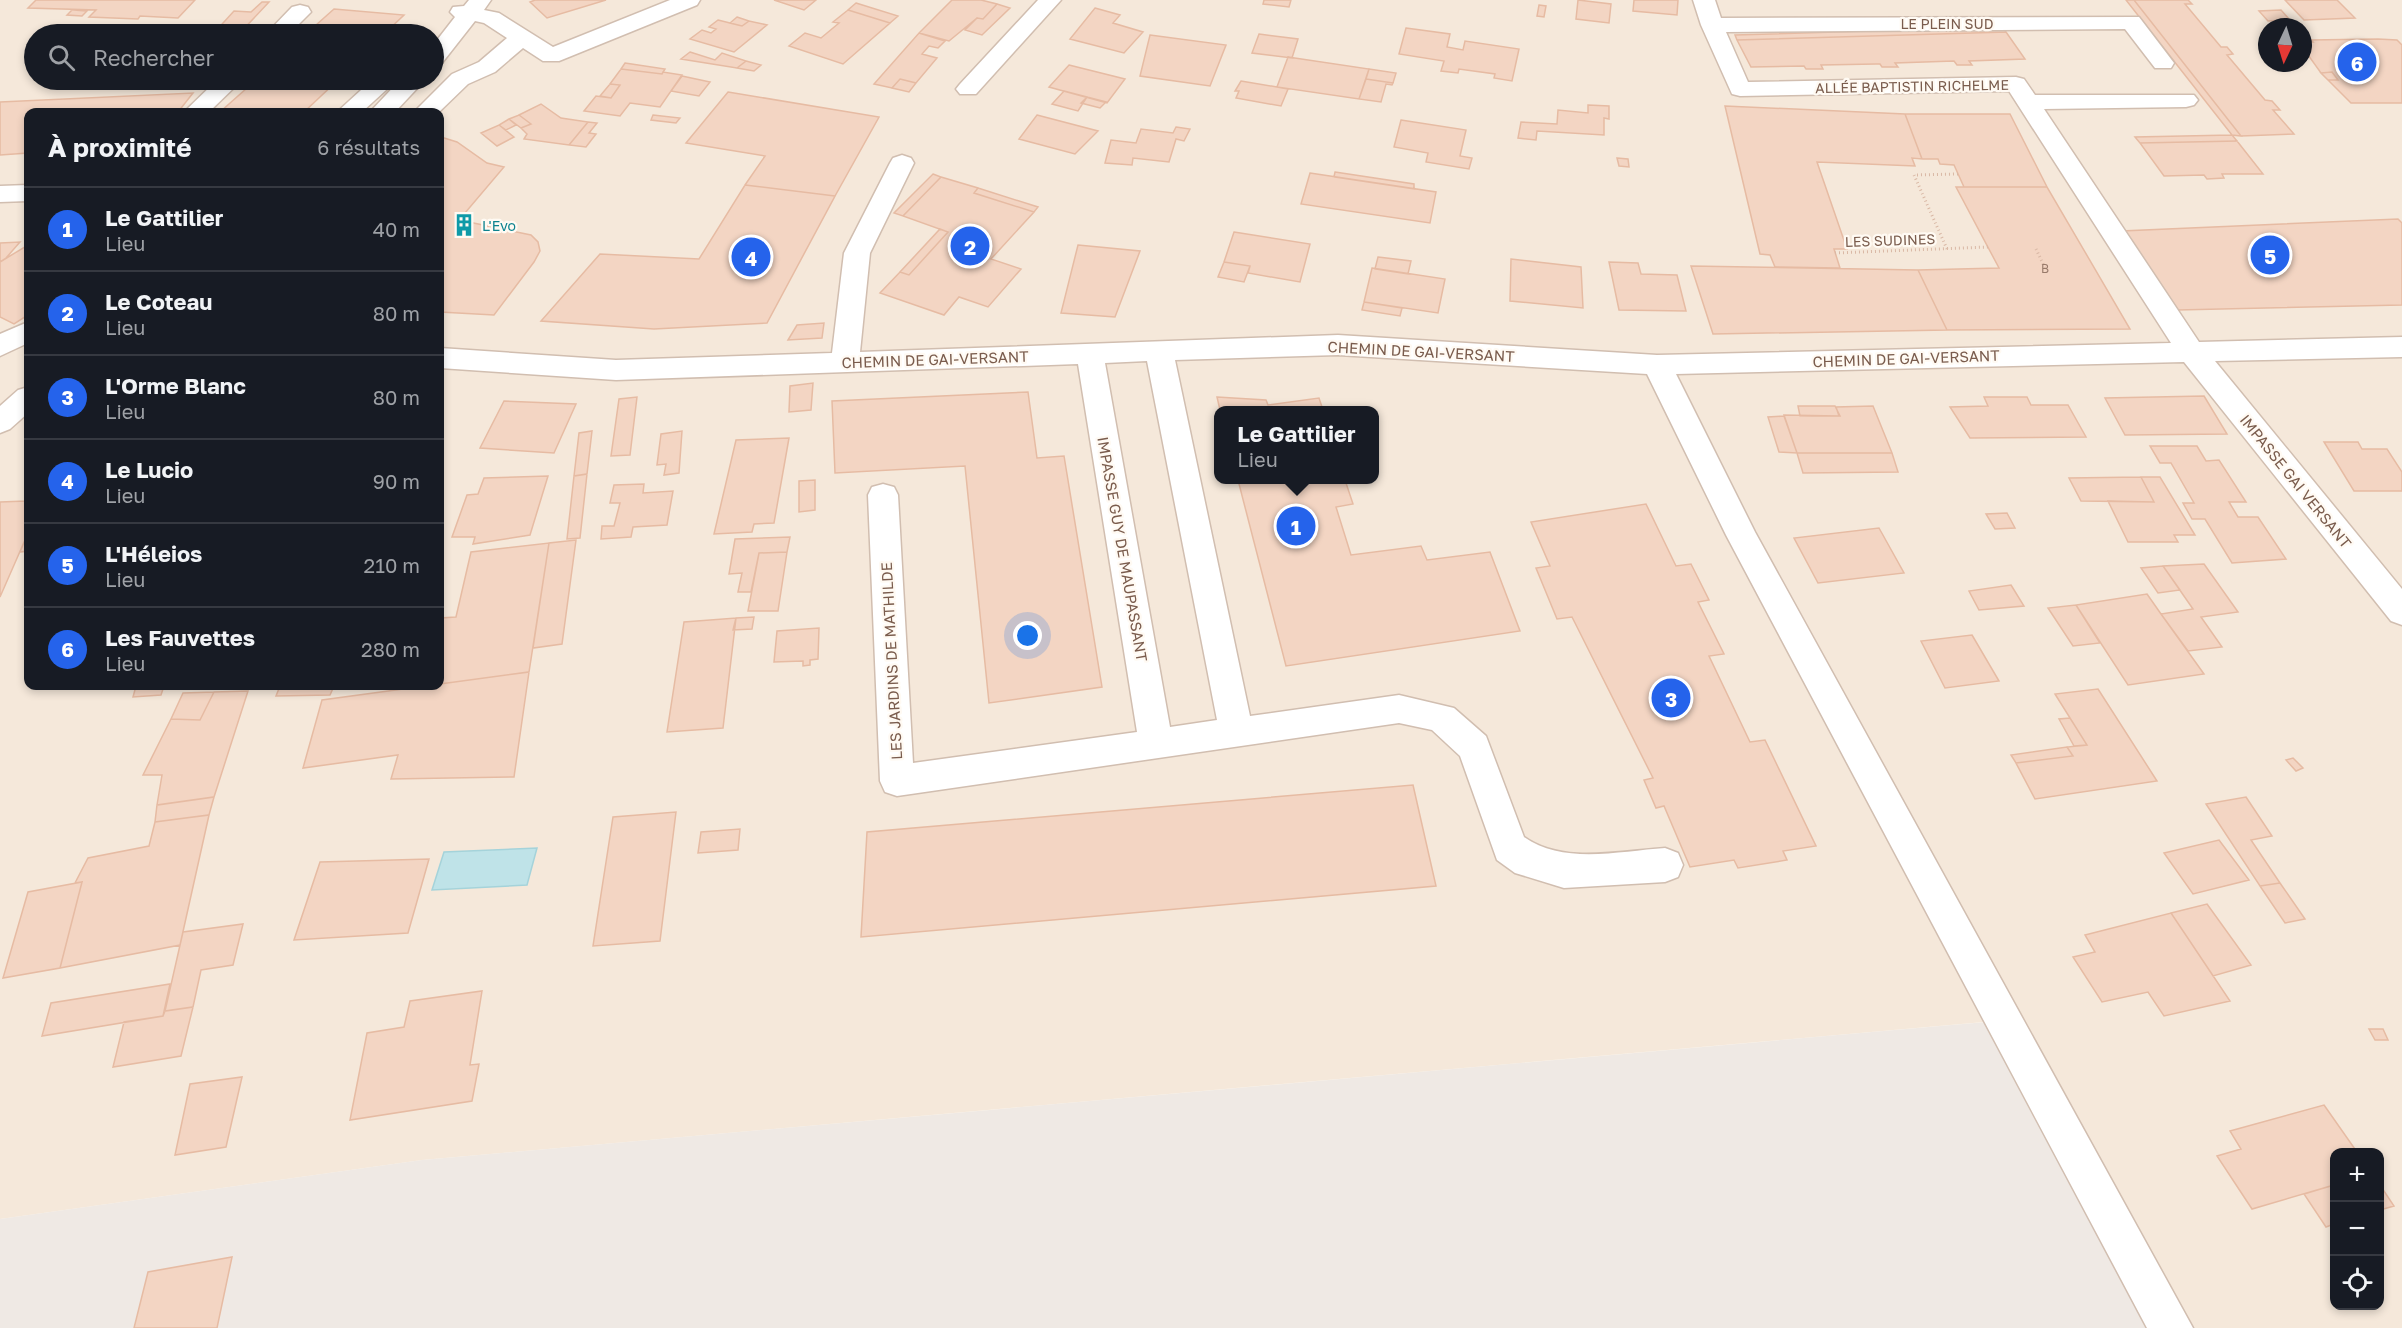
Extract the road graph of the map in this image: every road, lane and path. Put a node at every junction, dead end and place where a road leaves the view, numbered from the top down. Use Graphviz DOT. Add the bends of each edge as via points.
graph roads {
  1 [pos="689,0"];
  2 [pos="1050,0"];
  3 [pos="1704,0"];
  4 [pos="472,6"];
  5 [pos="300,12"];
  6 [pos="287,24"];
  7 [pos="1712,24"];
  8 [pos="444,28"];
  9 [pos="521,38"];
  10 [pos="444,44"];
  11 [pos="534,63"];
  12 [pos="2163,63"];
  13 [pos="968,89"];
  14 [pos="219,90"];
  15 [pos="373,90"];
  16 [pos="403,90"];
  17 [pos="2186,100"];
  18 [pos="2028,102"];
  19 [pos="432,107"];
  20 [pos="200,108"];
  21 [pos="353,108"];
  22 [pos="386,108"];
  23 [pos="902,163"];
  24 [pos="1958,174"];
  25 [pos="24,193"];
  26 [pos="0,194"];
  27 [pos="1988,248"];
  28 [pos="1947,249"];
  29 [pos="2036,249"];
  30 [pos="1835,253"];
  31 [pos="2045,268"];
  32 [pos="24,333"];
  33 [pos="0,346"];
  34 [pos="2402,347"];
  35 [pos="2190,350"];
  36 [pos="1159,352"];
  37 [pos="1090,354"];
  38 [pos="444,357"];
  39 [pos="845,362"];
  40 [pos="1657,365"];
  41 [pos="24,401"];
  42 [pos="24,419"];
  43 [pos="0,422"];
  44 [pos="0,437"];
  45 [pos="883,495"];
  46 [pos="2402,612"];
  47 [pos="1236,731"];
  48 [pos="1156,743"];
  49 [pos="1665,865"];
  50 [pos="2171,1328"];
  1 -- 11 [label="street"];
  2 -- 13 [label="street"];
  3 -- 7 [label="street"];
  4 -- 8 [label="street"];
  4 -- 9 [label="street"];
  4 -- 10 [label="street"];
  5 -- 6 [label="street"];
  7 -- 12 [label="street, LE PLEIN SUD" via="2131,22"];
  7 -- 18 [label="street, ALLÉE BAPTISTIN RICHELME" via="1740,89 2016,84"];
  9 -- 11 [label="street"];
  9 -- 19 [label="street" via="487,67 460,79"];
  11 -- 19 [label="street"];
  14 -- 20 [label="street"];
  15 -- 21 [label="street"];
  16 -- 22 [label="street"];
  17 -- 18 [label="street"];
  18 -- 35 [label="street, ALLÉE BAPTISTIN RICHELME"];
  23 -- 39 [label="street" via="857,253"];
  24 -- 28 [label="path, LES SUDINES" via="1914,175"];
  25 -- 26 [label="street"];
  27 -- 28 [label="path, LES SUDINES"];
  28 -- 30 [label="path, LES SUDINES"];
  29 -- 31 [label="path"];
  32 -- 33 [label="street"];
  34 -- 35 [label="street, CHEMIN DE GAI-VERSANT"];
  35 -- 40 [label="street, CHEMIN DE GAI-VERSANT"];
  35 -- 46 [label="street, IMPASSE GAI VERSANT"];
  36 -- 37 [label="street, CHEMIN DE GAI-VERSANT"];
  36 -- 40 [label="street, CHEMIN DE GAI-VERSANT" via="1338,345"];
  36 -- 47 [label="street"];
  37 -- 39 [label="street, CHEMIN DE GAI-VERSANT"];
  37 -- 48 [label="street, IMPASSE GUY DE MAUPASSANT"];
  38 -- 39 [label="street, CHEMIN DE GAI-VERSANT" via="616,370"];
  40 -- 50 [label="street" via="1741,535"];
  41 -- 43 [label="street"];
  42 -- 44 [label="street"];
  45 -- 48 [label="street, LES JARDINS DE MATHILDE" via="897,781"];
  47 -- 48 [label="street"];
  47 -- 49 [label="street" via="1399,709 1442,718 1474,747 1510,848 1528,861 1564,871"];
}
